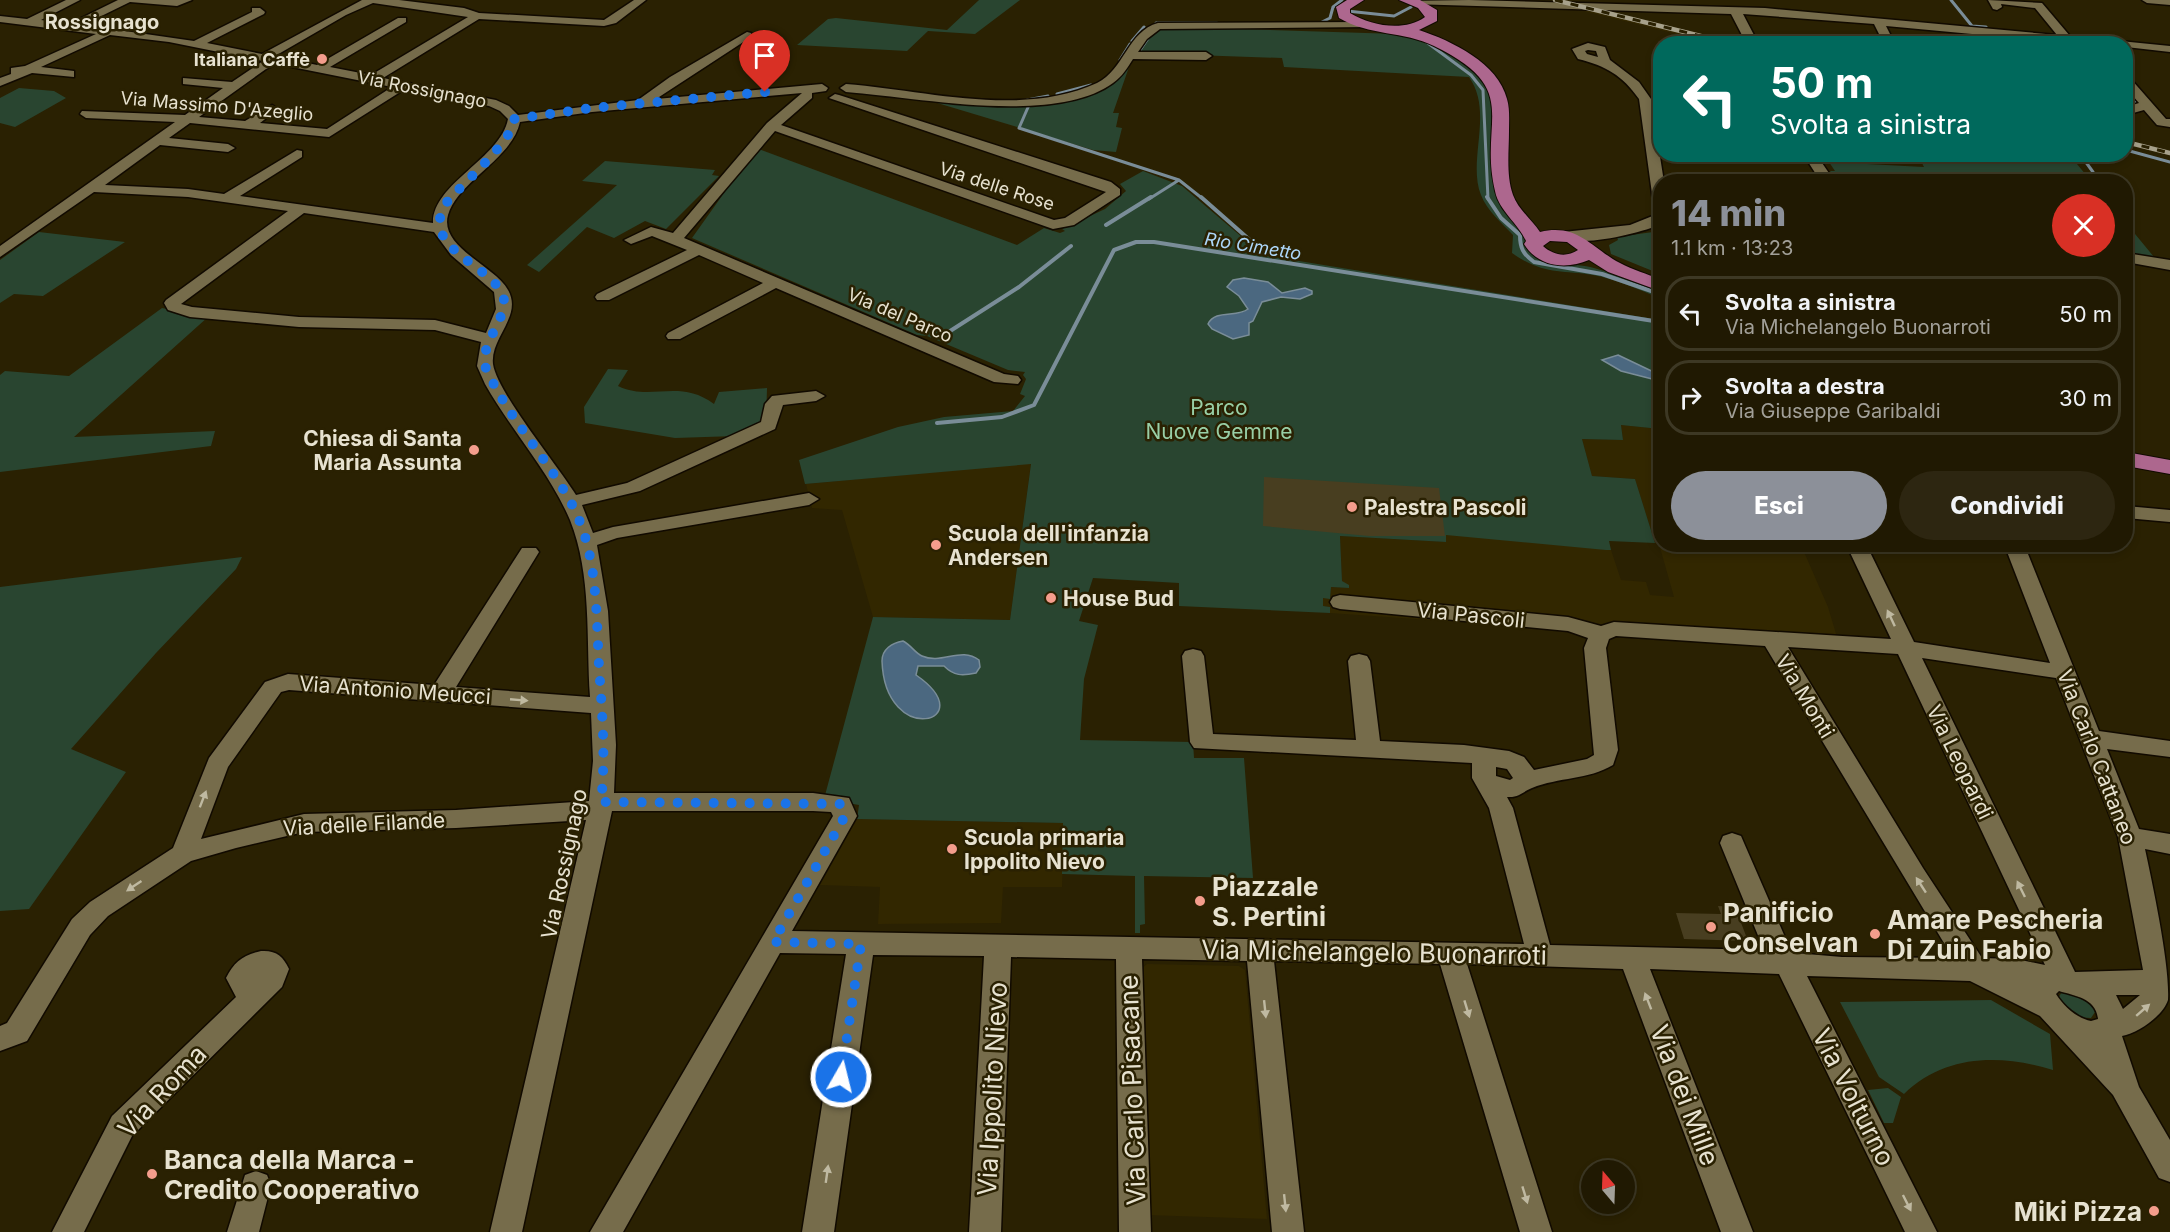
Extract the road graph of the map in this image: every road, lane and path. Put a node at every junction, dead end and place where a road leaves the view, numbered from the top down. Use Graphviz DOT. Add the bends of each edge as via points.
graph roads {
  1 [pos="75,0"];
  2 [pos="126,0"];
  3 [pos="133,0"];
  4 [pos="187,0"];
  5 [pos="371,0"];
  6 [pos="642,0"];
  7 [pos="1357,0"];
  8 [pos="2147,0"];
  9 [pos="1409,1"];
  10 [pos="2170,2"];
  11 [pos="1458,3"];
  12 [pos="1997,7"];
  13 [pos="256,10"];
  14 [pos="1735,10"];
  15 [pos="1344,15"];
  16 [pos="477,16"];
  17 [pos="1430,17"];
  18 [pos="1,20"];
  19 [pos="402,20"];
  20 [pos="1877,20"];
  21 [pos="28,22"];
  22 [pos="1930,24"];
  23 [pos="1364,25"];
  24 [pos="72,26"];
  25 [pos="1322,26"];
  26 [pos="1394,28"];
  27 [pos="112,31"];
  28 [pos="747,35"];
  29 [pos="1748,36"];
  30 [pos="1886,36"];
  31 [pos="1938,36"];
  32 [pos="2054,36"];
  33 [pos="2063,36"];
  34 [pos="196,44"];
  35 [pos="1444,44"];
  36 [pos="2133,45"];
  37 [pos="2170,49"];
  38 [pos="1132,55"];
  39 [pos="1206,56"];
  40 [pos="270,59"];
  41 [pos="1605,62"];
  42 [pos="0,67"];
  43 [pos="318,69"];
  44 [pos="25,70"];
  45 [pos="70,74"];
  46 [pos="374,79"];
  47 [pos="187,81"];
  48 [pos="0,82"];
  49 [pos="403,85"];
  50 [pos="235,86"];
  51 [pos="2133,89"];
  52 [pos="785,90"];
  53 [pos="807,94"];
  54 [pos="828,95"];
  55 [pos="852,95"];
  56 [pos="642,103"];
  57 [pos="794,105"];
  58 [pos="2147,105"];
  59 [pos="272,109"];
  60 [pos="2133,109"];
  61 [pos="86,114"];
  62 [pos="514,119"];
  63 [pos="187,120"];
  64 [pos="2170,123"];
  65 [pos="248,125"];
  66 [pos="772,126"];
  67 [pos="158,141"];
  68 [pos="228,148"];
  69 [pos="1653,153"];
  70 [pos="297,154"];
  71 [pos="92,188"];
  72 [pos="227,198"];
  73 [pos="299,210"];
  74 [pos="440,220"];
  75 [pos="1653,221"];
  76 [pos="1523,223"];
  77 [pos="1600,233"];
  78 [pos="1559,236"];
  79 [pos="631,240"];
  80 [pos="675,240"];
  81 [pos="1535,240"];
  82 [pos="698,250"];
  83 [pos="0,253"];
  84 [pos="1583,253"];
  85 [pos="2133,259"];
  86 [pos="2170,265"];
  87 [pos="774,283"];
  88 [pos="1653,283"];
  89 [pos="603,297"];
  90 [pos="674,336"];
  91 [pos="489,339"];
  92 [pos="1012,380"];
  93 [pos="816,396"];
  94 [pos="2133,460"];
  95 [pos="2170,467"];
  96 [pos="809,499"];
  97 [pos="571,502"];
  98 [pos="2133,513"];
  99 [pos="2170,516"];
  100 [pos="586,542"];
  101 [pos="529,552"];
  102 [pos="1860,552"];
  103 [pos="2017,552"];
  104 [pos="1340,602"];
  105 [pos="1600,635"];
  106 [pos="1772,639"];
  107 [pos="1906,648"];
  108 [pos="1193,656"];
  109 [pos="1359,662"];
  110 [pos="2063,672"];
  111 [pos="441,693"];
  112 [pos="602,706"];
  113 [pos="2090,738"];
  114 [pos="2170,749"];
  115 [pos="1369,750"];
  116 [pos="1593,766"];
  117 [pos="1493,770"];
  118 [pos="1514,792"];
  119 [pos="600,806"];
  120 [pos="2130,837"];
  121 [pos="1732,843"];
  122 [pos="2170,844"];
  123 [pos="183,854"];
  124 [pos="2160,928"];
  125 [pos="773,942"];
  126 [pos="861,944"];
  127 [pos="997,946"];
  128 [pos="1128,947"];
  129 [pos="1259,950"];
  130 [pos="1450,953"];
  131 [pos="1539,955"];
  132 [pos="1632,958"];
  133 [pos="1787,963"];
  134 [pos="1975,970"];
  135 [pos="2158,976"];
  136 [pos="2066,980"];
  137 [pos="257,994"];
  138 [pos="2046,1006"];
  139 [pos="2067,1025"];
  140 [pos="2108,1027"];
  141 [pos="0,1039"];
  142 [pos="2126,1092"];
  143 [pos="2166,1153"];
  144 [pos="256,1185"];
  145 [pos="68,1232"];
  146 [pos="243,1232"];
  147 [pos="506,1232"];
  148 [pos="606,1232"];
  149 [pos="819,1232"];
  150 [pos="985,1232"];
  151 [pos="1135,1232"];
  152 [pos="1288,1232"];
  153 [pos="1536,1232"];
  154 [pos="1737,1232"];
  155 [pos="1921,1232"];
  1 -- 21 [label="street"];
  2 -- 24 [label="street"];
  3 -- 4 [label="street"];
  5 -- 16 [label="street" via="464,10"];
  5 -- 40 [label="street" via="342,13"];
  6 -- 16 [label="street" via="604,23"];
  7 -- 15 [label="main road" via="1343,7"];
  8 -- 10 [label="street"];
  9 -- 11 [label="street"];
  9 -- 17 [label="main road" via="1423,5"];
  11 -- 14 [label="street"];
  11 -- 17 [label="street"];
  12 -- 33 [label="street" via="1993,0 2037,5"];
  13 -- 34 [label="street" via="260,12"];
  14 -- 20 [label="street"];
  14 -- 29 [label="street"];
  15 -- 23 [label="main road"];
  15 -- 25 [label="street"];
  16 -- 46 [label="street"];
  17 -- 26 [label="main road"];
  17 -- 35 [label="main road" via="1430,30"];
  18 -- 21 [label="street, Via Rossignago"];
  19 -- 43 [label="street"];
  20 -- 22 [label="street"];
  20 -- 30 [label="street"];
  21 -- 24 [label="street, Via Rossignago"];
  22 -- 31 [label="street"];
  22 -- 32 [label="street"];
  23 -- 25 [label="street"];
  23 -- 26 [label="main road"];
  24 -- 27 [label="street, Via Rossignago"];
  25 -- 38 [label="street" via="1166,25 1149,30"];
  26 -- 35 [label="main road"];
  27 -- 34 [label="street, Via Rossignago"];
  27 -- 44 [label="street"];
  28 -- 56 [label="street"];
  34 -- 40 [label="street, Via Rossignago"];
  35 -- 76 [label="main road" via="1482,72 1498,93 1503,193"];
  36 -- 37 [label="street"];
  38 -- 39 [label="street"];
  38 -- 55 [label="street" via="1107,82 1055,98 1003,104 871,90"];
  40 -- 43 [label="street, Via Rossignago"];
  40 -- 50 [label="street"];
  41 -- 69 [label="street" via="1629,79 1645,99"];
  42 -- 44 [label="street"];
  43 -- 46 [label="street, Via Rossignago"];
  44 -- 45 [label="street"];
  44 -- 48 [label="street"];
  46 -- 49 [label="street, Via Rossignago"];
  47 -- 50 [label="street"];
  49 -- 62 [label="street, Via Rossignago" via="492,103"];
  49 -- 65 [label="street, Via Massimo D'Azeglio" via="329,133"];
  50 -- 63 [label="street"];
  51 -- 58 [label="street"];
  52 -- 53 [label="street"];
  52 -- 54 [label="street"];
  52 -- 56 [label="street"];
  53 -- 54 [label="street"];
  53 -- 57 [label="street"];
  54 -- 55 [label="street, Via delle Rose"];
  54 -- 57 [label="street"];
  55 -- 66 [label="street, Via delle Rose" via="1106,185 1115,192 1069,222 1053,225"];
  56 -- 62 [label="street"];
  57 -- 66 [label="street"];
  58 -- 60 [label="street"];
  58 -- 64 [label="street" via="2162,122"];
  59 -- 65 [label="street"];
  61 -- 63 [label="street, Via Massimo D'Azeglio"];
  62 -- 74 [label="street, Via Rossignago" via="505,138 452,195"];
  63 -- 65 [label="street, Via Massimo D'Azeglio"];
  63 -- 67 [label="street"];
  66 -- 80 [label="street"];
  67 -- 68 [label="street"];
  67 -- 71 [label="street"];
  70 -- 72 [label="street, Via Massimo D'Azeglio"];
  71 -- 72 [label="street"];
  71 -- 83 [label="street"];
  72 -- 73 [label="street"];
  73 -- 74 [label="street" via="406,222"];
  73 -- 91 [label="street" via="172,303 190,312 267,319 435,325"];
  74 -- 91 [label="street, Via Rossignago" via="445,240 501,292 504,306"];
  75 -- 77 [label="street" via="1644,227"];
  76 -- 78 [label="main road"];
  76 -- 81 [label="main road"];
  77 -- 78 [label="street"];
  77 -- 84 [label="street"];
  78 -- 81 [label="main road"];
  78 -- 84 [label="main road" via="1578,240"];
  79 -- 80 [label="street, Via del Parco" via="651,231"];
  80 -- 82 [label="street, Via del Parco"];
  81 -- 84 [label="main road" via="1534,247 1542,254"];
  82 -- 87 [label="street, Via del Parco"];
  82 -- 89 [label="street"];
  84 -- 88 [label="main road"];
  85 -- 86 [label="street"];
  87 -- 90 [label="street"];
  87 -- 92 [label="street, Via del Parco" via="999,378"];
  91 -- 97 [label="street, Via Rossignago" via="484,360 490,377"];
  93 -- 97 [label="street" via="778,399 769,426 633,486"];
  94 -- 95 [label="main road"];
  96 -- 100 [label="street" via="613,533"];
  97 -- 100 [label="street, Via Rossignago"];
  98 -- 99 [label="street"];
  100 -- 112 [label="street, Via Rossignago" via="592,566"];
  101 -- 111 [label="street"];
  107 -- 102 [label="street, Via Leopardi, one-way"];
  103 -- 110 [label="street, Via Carlo Cattaneo"];
  104 -- 105 [label="street, Via Pascoli" via="1568,624 1586,627"];
  105 -- 106 [label="street" via="1625,629"];
  105 -- 116 [label="street" via="1595,648 1606,750 1605,759"];
  106 -- 107 [label="street, Via Monti"];
  134 -- 106 [label="street, Via Monti, one-way"];
  107 -- 110 [label="street, Via Monti"];
  136 -- 107 [label="street, Via Leopardi, one-way"];
  108 -- 115 [label="street" via="1202,742"];
  109 -- 115 [label="street"];
  110 -- 113 [label="street, Via Carlo Cattaneo"];
  111 -- 112 [label="street, Via Antonio Meucci, one-way"];
  123 -- 111 [label="street, Via Antonio Meucci, one-way" via="217,764 273,687 288,682"];
  112 -- 119 [label="street, Via Rossignago" via="605,758"];
  113 -- 114 [label="street"];
  113 -- 120 [label="street, Via Carlo Cattaneo"];
  115 -- 117 [label="street" via="1440,753"];
  116 -- 117 [label="street"];
  116 -- 118 [label="street"];
  117 -- 118 [label="street"];
  117 -- 118 [label="street" via="1522,768"];
  118 -- 131 [label="street"];
  119 -- 123 [label="street, Via delle Filande" via="456,819 304,823"];
  119 -- 125 [label="street, Via delle Filande" via="840,804 845,816"];
  119 -- 147 [label="street, Via Rossignago"];
  120 -- 122 [label="street"];
  120 -- 124 [label="street, Via Carlo Cattaneo"];
  121 -- 133 [label="street, Via Volturno" via="1777,950"];
  123 -- 141 [label="street, Via delle Filande, one-way" via="99,909 81,927 17,1032"];
  124 -- 135 [label="street, Via Carlo Cattaneo" via="2153,958"];
  125 -- 126 [label="street, Via Michelangelo Buonarroti"];
  125 -- 148 [label="street"];
  126 -- 127 [label="street, Via Michelangelo Buonarroti"];
  149 -- 126 [label="street, one-way"];
  127 -- 128 [label="street, Via Michelangelo Buonarroti"];
  127 -- 150 [label="street, Via Ippolito Nievo"];
  128 -- 129 [label="street, Via Michelangelo Buonarroti"];
  128 -- 151 [label="street, Via Carlo Pisacane"];
  129 -- 130 [label="street, Via Michelangelo Buonarroti"];
  129 -- 152 [label="street, one-way"];
  130 -- 131 [label="street, Via Michelangelo Buonarroti"];
  130 -- 153 [label="street, one-way"];
  131 -- 132 [label="street, Via Michelangelo Buonarroti"];
  132 -- 133 [label="street, Via Michelangelo Buonarroti"];
  154 -- 132 [label="street, Via dei Mille, one-way"];
  133 -- 134 [label="street, Via Michelangelo Buonarroti"];
  133 -- 155 [label="street, Via Volturno, one-way"];
  134 -- 136 [label="street, Via Michelangelo Buonarroti" via="2036,972"];
  134 -- 138 [label="street, Via Michelangelo Buonarroti"];
  135 -- 136 [label="street" via="2135,985"];
  140 -- 135 [label="street, Via Carlo Cattaneo, one-way" via="2127,1023 2154,1000"];
  136 -- 138 [label="street" via="2050,982 2042,992"];
  136 -- 140 [label="street" via="2095,991 2108,1006 2112,1020"];
  137 -- 145 [label="street, Via Roma" via="122,1126"];
  138 -- 139 [label="street, Via Michelangelo Buonarroti"];
  139 -- 140 [label="street" via="2089,1032"];
  139 -- 142 [label="street"];
  140 -- 142 [label="street"];
  142 -- 143 [label="street"];
  144 -- 146 [label="street"];
}
